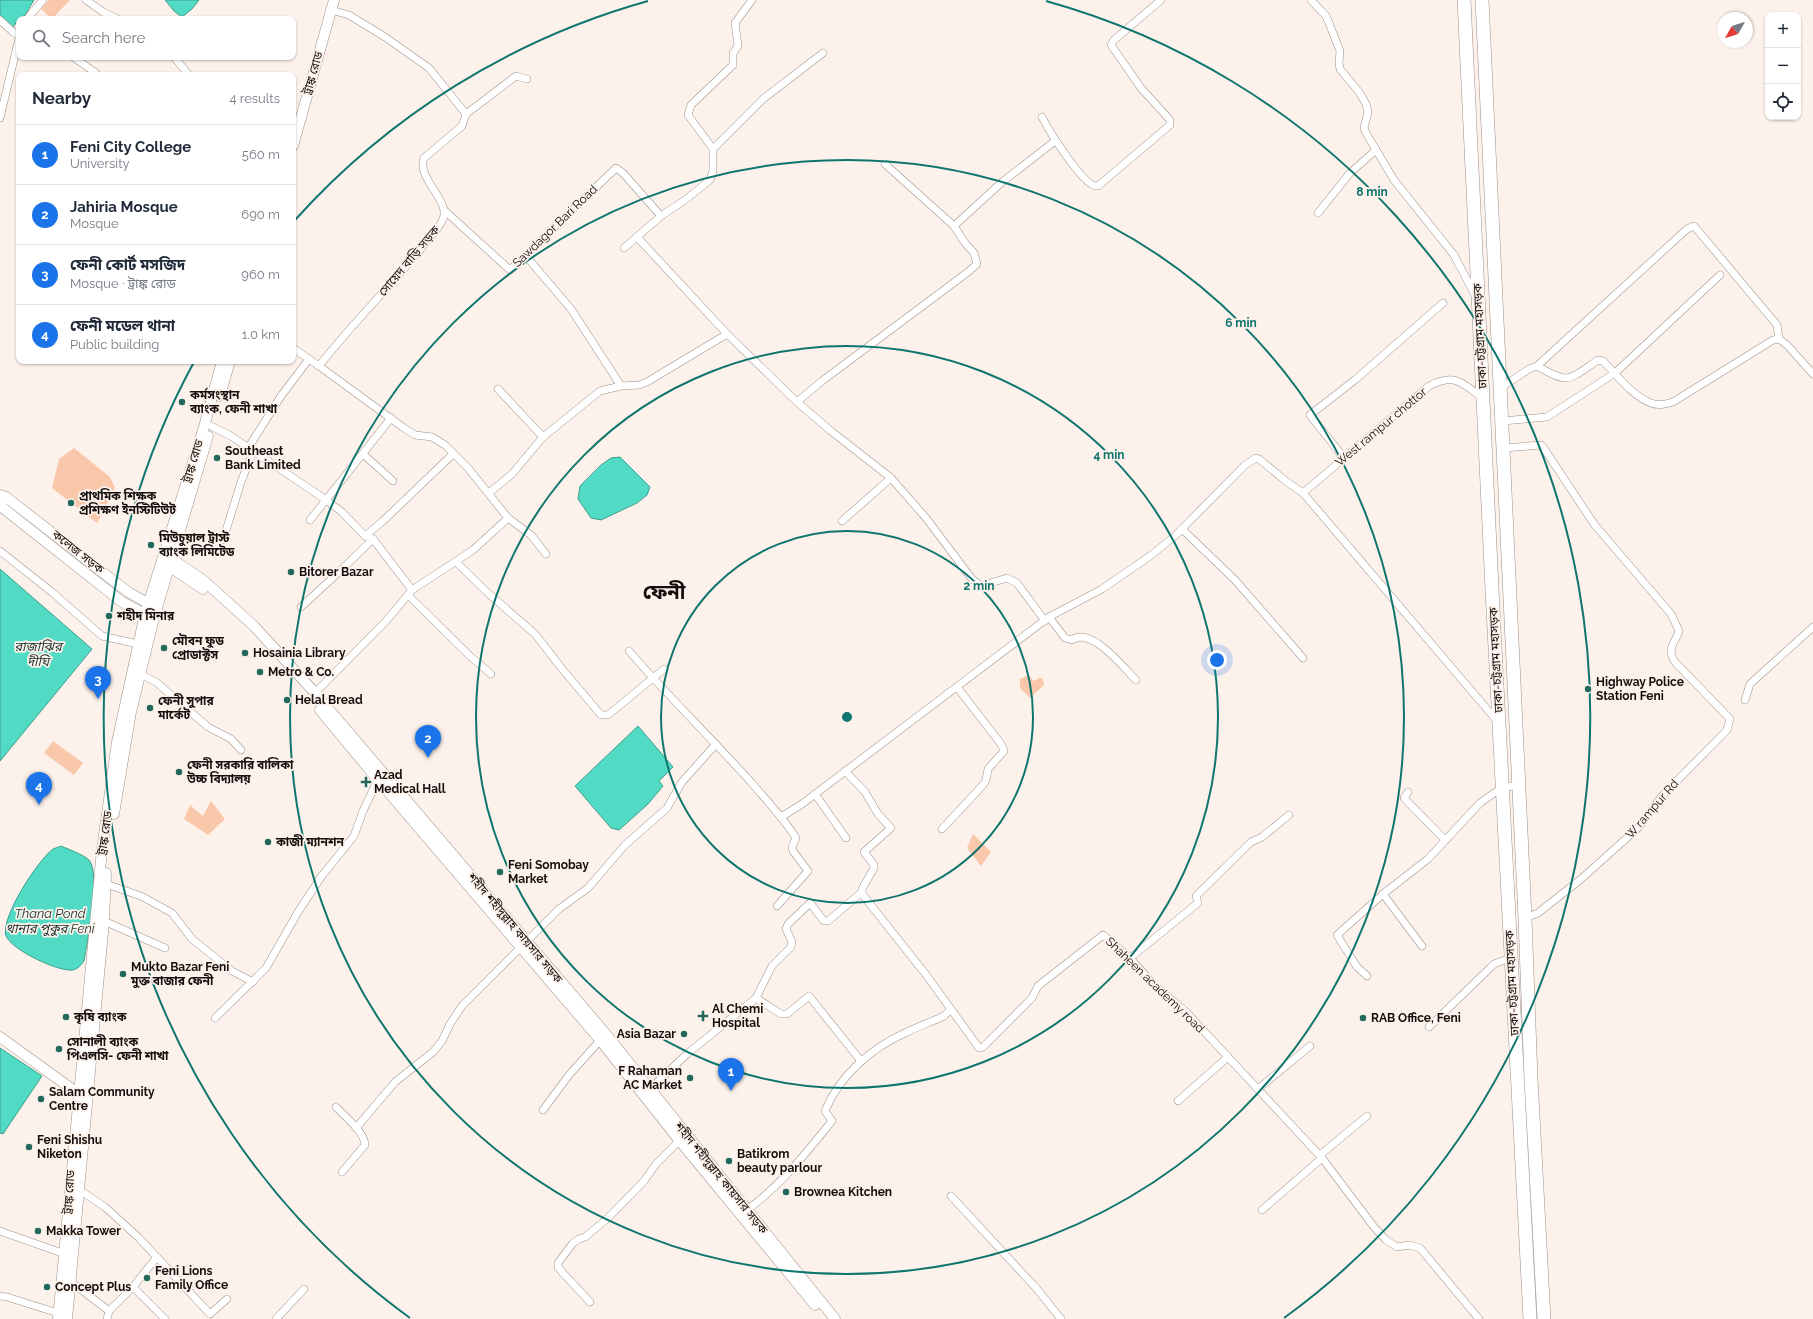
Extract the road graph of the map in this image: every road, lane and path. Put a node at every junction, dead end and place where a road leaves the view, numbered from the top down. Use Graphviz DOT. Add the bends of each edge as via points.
graph roads {
  1 [pos="43,0"];
  2 [pos="86,0"];
  3 [pos="752,0"];
  4 [pos="1161,0"];
  5 [pos="1311,0"];
  6 [pos="1464,0"];
  7 [pos="1482,0"];
  8 [pos="331,3"];
  9 [pos="30,16"];
  10 [pos="112,16"];
  11 [pos="0,20"];
  12 [pos="16,34"];
  13 [pos="16,51"];
  14 [pos="823,53"];
  15 [pos="77,60"];
  16 [pos="176,60"];
  17 [pos="95,72"];
  18 [pos="186,72"];
  19 [pos="527,79"];
  20 [pos="296,113"];
  21 [pos="466,114"];
  22 [pos="1042,117"];
  23 [pos="0,118"];
  24 [pos="296,135"];
  25 [pos="1055,141"];
  26 [pos="713,149"];
  27 [pos="1376,150"];
  28 [pos="885,164"];
  29 [pos="445,211"];
  30 [pos="1318,213"];
  31 [pos="661,216"];
  32 [pos="954,226"];
  33 [pos="637,238"];
  34 [pos="624,248"];
  35 [pos="525,255"];
  36 [pos="1720,274"];
  37 [pos="1478,300"];
  38 [pos="1443,304"];
  39 [pos="726,334"];
  40 [pos="1780,339"];
  41 [pos="296,350"];
  42 [pos="308,359"];
  43 [pos="221,364"];
  44 [pos="229,364"];
  45 [pos="320,366"];
  46 [pos="1537,366"];
  47 [pos="1615,373"];
  48 [pos="1813,374"];
  49 [pos="621,386"];
  50 [pos="498,389"];
  51 [pos="1499,389"];
  52 [pos="1484,399"];
  53 [pos="797,402"];
  54 [pos="390,418"];
  55 [pos="1502,421"];
  56 [pos="211,426"];
  57 [pos="543,437"];
  58 [pos="1504,448"];
  59 [pos="253,451"];
  60 [pos="363,454"];
  61 [pos="453,454"];
  62 [pos="1344,458"];
  63 [pos="891,478"];
  64 [pos="393,481"];
  65 [pos="489,493"];
  66 [pos="1303,493"];
  67 [pos="0,495"];
  68 [pos="326,500"];
  69 [pos="0,503"];
  70 [pos="508,518"];
  71 [pos="310,520"];
  72 [pos="842,521"];
  73 [pos="1182,530"];
  74 [pos="365,536"];
  75 [pos="373,538"];
  76 [pos="223,540"];
  77 [pos="0,551"];
  78 [pos="546,554"];
  79 [pos="456,562"];
  80 [pos="171,563"];
  81 [pos="410,593"];
  82 [pos="153,605"];
  83 [pos="301,607"];
  84 [pos="149,616"];
  85 [pos="1047,619"];
  86 [pos="1813,627"];
  87 [pos="138,644"];
  88 [pos="629,651"];
  89 [pos="1303,658"];
  90 [pos="664,669"];
  91 [pos="140,674"];
  92 [pos="491,674"];
  93 [pos="653,678"];
  94 [pos="1136,680"];
  95 [pos="957,687"];
  96 [pos="315,693"];
  97 [pos="1745,700"];
  98 [pos="1499,724"];
  99 [pos="716,744"];
  100 [pos="241,750"];
  101 [pos="845,771"];
  102 [pos="380,776"];
  103 [pos="1518,785"];
  104 [pos="1503,788"];
  105 [pos="1408,792"];
  106 [pos="815,794"];
  107 [pos="1289,815"];
  108 [pos="780,816"];
  109 [pos="942,829"];
  110 [pos="846,838"];
  111 [pos="1444,840"];
  112 [pos="106,884"];
  113 [pos="862,892"];
  114 [pos="1383,894"];
  115 [pos="777,906"];
  116 [pos="1525,918"];
  117 [pos="104,921"];
  118 [pos="524,944"];
  119 [pos="1422,946"];
  120 [pos="165,948"];
  121 [pos="1130,958"];
  122 [pos="1510,958"];
  123 [pos="1367,976"];
  124 [pos="253,982"];
  125 [pos="756,998"];
  126 [pos="950,1010"];
  127 [pos="216,1018"];
  128 [pos="1429,1027"];
  129 [pos="603,1036"];
  130 [pos="0,1037"];
  131 [pos="1310,1046"];
  132 [pos="1228,1057"];
  133 [pos="861,1061"];
  134 [pos="650,1089"];
  135 [pos="1258,1089"];
  136 [pos="79,1094"];
  137 [pos="88,1100"];
  138 [pos="1178,1101"];
  139 [pos="336,1107"];
  140 [pos="543,1110"];
  141 [pos="1367,1116"];
  142 [pos="356,1128"];
  143 [pos="682,1137"];
  144 [pos="1321,1156"];
  145 [pos="342,1172"];
  146 [pos="78,1189"];
  147 [pos="951,1196"];
  148 [pos="747,1210"];
  149 [pos="1262,1210"];
  150 [pos="0,1231"];
  151 [pos="64,1254"];
  152 [pos="157,1257"];
  153 [pos="70,1281"];
  154 [pos="133,1287"];
  155 [pos="304,1289"];
  156 [pos="0,1296"];
  157 [pos="227,1299"];
  158 [pos="590,1302"];
  159 [pos="109,1311"];
  160 [pos="58,1316"];
  161 [pos="67,1319"];
  162 [pos="107,1319"];
  163 [pos="165,1319"];
  164 [pos="276,1319"];
  165 [pos="826,1319"];
  166 [pos="835,1319"];
  167 [pos="1061,1319"];
  168 [pos="1479,1319"];
  169 [pos="1530,1319"];
  170 [pos="1544,1319"];
  1 -- 9 [label="street"];
  2 -- 10 [label="street"];
  3 -- 26 [label="street" via="735,23 738,46 733,53 733,65 691,105 688,115"];
  4 -- 25 [label="street" via="1111,45 1141,88 1170,120 1170,125 1098,186 1086,180"];
  5 -- 27 [label="street" via="1330,23 1340,51 1340,69 1366,104 1368,112 1364,128"];
  6 -- 37 [label="highway, ঢাকা-চট্টগ্রাম মহাসড়ক"];
  7 -- 51 [label="highway, ঢাকা-চট্টগ্রাম মহাসড়ক"];
  8 -- 20 [label="main road, ট্রাঙ্ক রোড"];
  8 -- 21 [label="street" via="429,68"];
  8 -- 24 [label="main road, ট্রাঙ্ক রোড"];
  11 -- 12 [label="street"];
  13 -- 23 [label="street"];
  14 -- 26 [label="street" via="763,99"];
  15 -- 17 [label="street"];
  16 -- 18 [label="street"];
  19 -- 21 [label="street, সোয়েদ বাড়ি সড়ক" via="516,76"];
  21 -- 29 [label="street, সোয়েদ বাড়ি সড়ক" via="462,126 424,158 422,163"];
  22 -- 25 [label="street"];
  25 -- 32 [label="street"];
  26 -- 31 [label="street" via="713,171 710,180"];
  27 -- 30 [label="street" via="1350,173"];
  27 -- 37 [label="street" via="1394,180 1454,255"];
  28 -- 32 [label="street"];
  29 -- 35 [label="street, Sawdagor Bari Road" via="510,270"];
  29 -- 45 [label="street, সোয়েদ বাড়ি সড়ক" via="443,220 415,257 337,343"];
  31 -- 33 [label="street"];
  31 -- 35 [label="street, Sawdagor Bari Road" via="616,168"];
  32 -- 53 [label="street" via="974,253 975,267"];
  33 -- 34 [label="street"];
  33 -- 39 [label="street"];
  35 -- 49 [label="street" via="572,309"];
  36 -- 47 [label="street"];
  37 -- 52 [label="highway, ঢাকা-চট্টগ্রাম মহাসড়ক"];
  38 -- 62 [label="street" via="1310,415"];
  39 -- 49 [label="street" via="647,382"];
  39 -- 53 [label="street"];
  40 -- 46 [label="street" via="1777,325 1694,226 1687,229"];
  40 -- 47 [label="street" via="1773,340 1673,402 1661,405 1650,403 1635,393"];
  40 -- 48 [label="street"];
  41 -- 42 [label="street"];
  42 -- 45 [label="street"];
  42 -- 59 [label="street" via="250,445"];
  43 -- 82 [label="main road, ট্রাঙ্ক রোড"];
  44 -- 56 [label="main road, ট্রাঙ্ক রোড"];
  45 -- 54 [label="street"];
  46 -- 47 [label="street" via="1561,379 1569,379 1598,360"];
  46 -- 51 [label="street"];
  47 -- 55 [label="street" via="1548,417"];
  49 -- 57 [label="street" via="600,391"];
  50 -- 57 [label="street"];
  51 -- 55 [label="highway, ঢাকা-চট্টগ্রাম মহাসড়ক"];
  52 -- 62 [label="street, West rampur chottor" via="1464,383 1451,379 1441,380 1412,399"];
  52 -- 98 [label="highway, ঢাকা-চট্টগ্রাম মহাসড়ক"];
  53 -- 63 [label="street"];
  54 -- 60 [label="street"];
  54 -- 61 [label="street" via="415,434 432,437"];
  55 -- 58 [label="highway, ঢাকা-চট্টগ্রাম মহাসড়ক"];
  56 -- 59 [label="street"];
  56 -- 80 [label="main road, ট্রাঙ্ক রোড"];
  57 -- 65 [label="street" via="512,474"];
  58 -- 103 [label="highway, ঢাকা-চট্টগ্রাম মহাসড়ক"];
  58 -- 116 [label="street, W rampur Rd" via="1541,445 1594,524 1674,620 1680,630 1670,649 1675,662 1730,719 1727,730 1663,794 1638,828 1581,879 1538,913"];
  59 -- 68 [label="street"];
  59 -- 76 [label="street"];
  60 -- 64 [label="street"];
  60 -- 68 [label="street"];
  61 -- 65 [label="street"];
  61 -- 74 [label="street"];
  62 -- 66 [label="street, West rampur chottor"];
  63 -- 72 [label="street"];
  63 -- 85 [label="street" via="926,518 972,579 981,586 1007,578 1017,583"];
  65 -- 70 [label="street"];
  66 -- 73 [label="street" via="1256,458 1245,465"];
  66 -- 98 [label="street"];
  67 -- 82 [label="main road, কলেজ সড়ক" via="6,497 128,592"];
  68 -- 71 [label="street"];
  68 -- 74 [label="street" via="342,512"];
  69 -- 84 [label="main road, কলেজ সড়ক" via="122,602"];
  70 -- 78 [label="street" via="531,536"];
  70 -- 79 [label="street"];
  73 -- 85 [label="street" via="1102,590"];
  73 -- 89 [label="street" via="1235,580"];
  74 -- 75 [label="street"];
  75 -- 81 [label="street"];
  75 -- 83 [label="street"];
  77 -- 87 [label="street" via="102,636"];
  79 -- 81 [label="street"];
  79 -- 93 [label="street" via="534,634 601,715 608,714"];
  80 -- 82 [label="main road, ট্রাঙ্ক রোড"];
  80 -- 96 [label="main road, শহীদ শহীদুল্লাহ কায়সার সড়ক" via="203,580 254,626"];
  80 -- 102 [label="main road, শহীদ শহীদুল্লাহ কায়সার সড়ক" via="256,637"];
  81 -- 92 [label="street" via="471,657"];
  81 -- 96 [label="street"];
  82 -- 84 [label="main road, ট্রাঙ্ক রোড"];
  84 -- 87 [label="main road, ট্রাঙ্ক রোড"];
  84 -- 91 [label="main road, ট্রাঙ্ক রোড"];
  85 -- 94 [label="street" via="1065,638 1072,640 1079,636 1088,637"];
  85 -- 95 [label="street"];
  86 -- 97 [label="street" via="1750,684"];
  87 -- 136 [label="main road, ট্রাঙ্ক রোড" via="118,742 102,849"];
  88 -- 93 [label="street"];
  90 -- 93 [label="street"];
  91 -- 100 [label="street" via="156,682 208,727 231,739"];
  91 -- 112 [label="main road, ট্রাঙ্ক রোড" via="129,720 108,851"];
  93 -- 99 [label="street"];
  95 -- 101 [label="street"];
  95 -- 109 [label="street" via="1004,751 988,769 983,785"];
  96 -- 102 [label="main road, শহীদ শহীদুল্লাহ কায়সার সড়ক"];
  98 -- 104 [label="highway, ঢাকা-চট্টগ্রাম মহাসড়ক"];
  99 -- 108 [label="street"];
  99 -- 118 [label="street" via="682,782 667,808 625,845 588,888 558,909"];
  101 -- 106 [label="street"];
  101 -- 113 [label="street" via="865,792 878,814 891,828 864,852 874,868"];
  102 -- 118 [label="main road, শহীদ শহীদুল্লাহ কায়সার সড়ক"];
  102 -- 124 [label="street" via="360,816 354,836 320,877 266,968"];
  103 -- 104 [label="street"];
  103 -- 116 [label="highway, ঢাকা-চট্টগ্রাম মহাসড়ক"];
  104 -- 111 [label="street" via="1480,803"];
  104 -- 122 [label="highway, ঢাকা-চট্টগ্রাম মহাসড়ক"];
  105 -- 111 [label="street" via="1404,798"];
  106 -- 108 [label="street"];
  106 -- 110 [label="street"];
  107 -- 121 [label="street" via="1262,837 1251,842 1196,896 1198,903"];
  108 -- 115 [label="street" via="796,838 793,851 808,872"];
  111 -- 114 [label="street" via="1428,858"];
  112 -- 117 [label="main road, ট্রাঙ্ক রোড"];
  112 -- 124 [label="street" via="141,896 172,913 192,939 232,971"];
  113 -- 125 [label="street" via="828,921 824,921 810,903 788,924 786,929 792,942 791,947 772,966"];
  113 -- 126 [label="street, Shaheen academy road"];
  114 -- 119 [label="street"];
  114 -- 123 [label="street" via="1337,934 1357,967"];
  116 -- 170 [label="highway, ঢাকা-চট্টগ্রাম মহাসড়ক"];
  117 -- 120 [label="street"];
  117 -- 137 [label="main road, ট্রাঙ্ক রোড"];
  118 -- 129 [label="main road, শহীদ শহীদুল্লাহ কায়সার সড়ক"];
  118 -- 142 [label="street" via="462,1006 433,1052 395,1082"];
  121 -- 126 [label="street, Shaheen academy road" via="1106,937 1100,936 1038,986 1032,998 981,1048"];
  121 -- 132 [label="street, Shaheen academy road"];
  122 -- 128 [label="street" via="1488,969"];
  122 -- 169 [label="highway, ঢাকা-চট্টগ্রাম মহাসড়ক"];
  124 -- 127 [label="street"];
  125 -- 133 [label="street" via="781,1014 787,1014 809,996"];
  125 -- 134 [label="street"];
  126 -- 133 [label="street" via="944,1016 890,1040"];
  129 -- 134 [label="main road, শহীদ শহীদুল্লাহ কায়সার সড়ক"];
  129 -- 140 [label="street"];
  129 -- 143 [label="main road, শহীদ শহীদুল্লাহ কায়সার সড়ক"];
  130 -- 136 [label="main road"];
  131 -- 135 [label="street"];
  132 -- 135 [label="street, Shaheen academy road"];
  132 -- 138 [label="street"];
  133 -- 148 [label="street" via="829,1102 825,1111 832,1121 781,1182"];
  134 -- 143 [label="main road, শহীদ শহীদুল্লাহ কায়সার সড়ক"];
  135 -- 144 [label="street, Shaheen academy road"];
  136 -- 137 [label="main road"];
  136 -- 151 [label="main road, ট্রাঙ্ক রোড"];
  137 -- 146 [label="main road, ট্রাঙ্ক রোড"];
  139 -- 142 [label="street"];
  141 -- 144 [label="street"];
  142 -- 145 [label="street" via="366,1145"];
  143 -- 148 [label="main road, শহীদ শহীদুল্লাহ কায়সার সড়ক"];
  143 -- 158 [label="street" via="608,1218 585,1237 573,1243 558,1263 562,1272"];
  143 -- 165 [label="main road, শহীদ শহীদুল্লাহ কায়সার সড়ক"];
  144 -- 149 [label="street"];
  144 -- 168 [label="street, Shaheen academy road" via="1386,1240 1397,1247 1409,1245 1420,1248"];
  146 -- 152 [label="street" via="105,1207"];
  146 -- 153 [label="main road, ট্রাঙ্ক রোড"];
  147 -- 167 [label="street" via="1037,1289"];
  148 -- 166 [label="main road, শহীদ শহীদুল্লাহ কায়সার সড়ক"];
  150 -- 151 [label="street"];
  151 -- 160 [label="main road, ট্রাঙ্ক রোড"];
  152 -- 154 [label="street"];
  152 -- 157 [label="street" via="210,1314"];
  153 -- 159 [label="street"];
  153 -- 161 [label="main road, ট্রাঙ্ক রোড"];
  154 -- 159 [label="street"];
  154 -- 163 [label="street"];
  155 -- 164 [label="street"];
  156 -- 160 [label="street"];
  159 -- 162 [label="street"];
}
